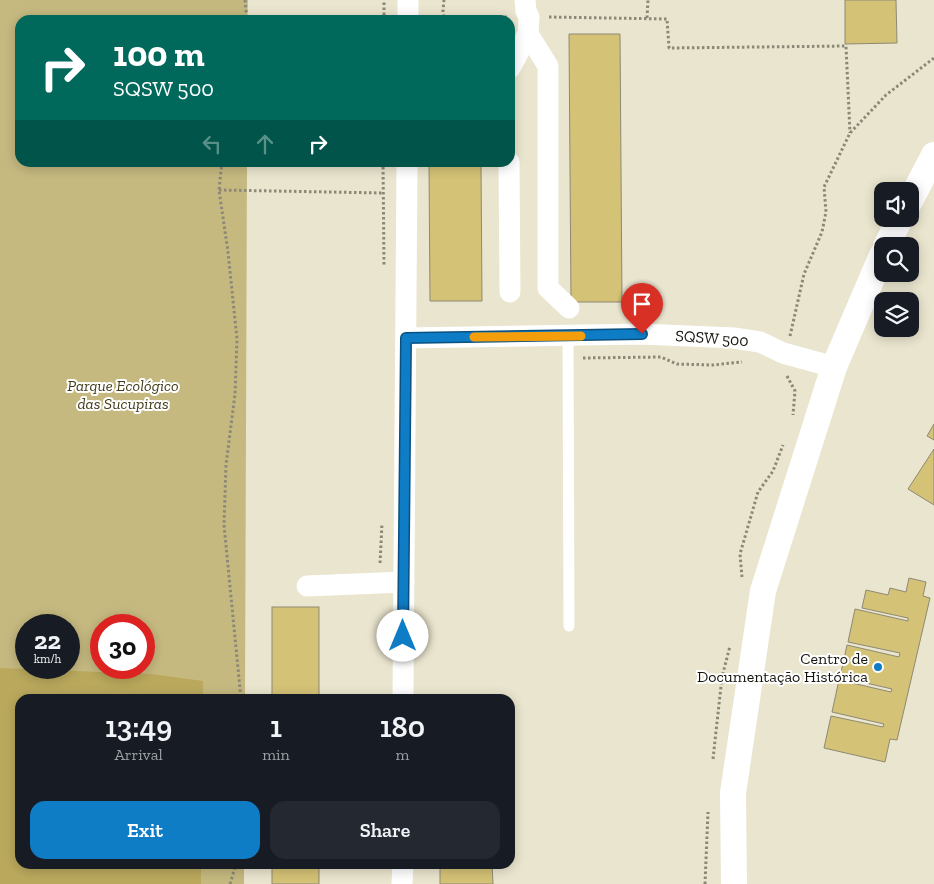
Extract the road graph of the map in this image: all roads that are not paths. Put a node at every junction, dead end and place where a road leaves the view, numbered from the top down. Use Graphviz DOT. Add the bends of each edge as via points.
graph roads {
  1 [pos="408,0"];
  2 [pos="408,15"];
  3 [pos="528,17"];
  4 [pos="515,54"];
  5 [pos="934,156"];
  6 [pos="407,167"];
  7 [pos="509,167"];
  8 [pos="919,184"];
  9 [pos="874,274"];
  10 [pos="510,292"];
  11 [pos="569,308"];
  12 [pos="568,336"];
  13 [pos="406,338"];
  14 [pos="834,367"];
  15 [pos="404,582"];
  16 [pos="307,586"];
  17 [pos="570,626"];
  18 [pos="403,694"];
  19 [pos="402,869"];
  20 [pos="402,884"];
  21 [pos="734,884"];
  1 -- 2 [label="street"];
  3 -- 4 [label="street"];
  3 -- 11 [label="street" via="548,66 548,288"];
  5 -- 8 [label="street"];
  6 -- 13 [label="street"];
  7 -- 10 [label="street"];
  9 -- 14 [label="street"];
  12 -- 13 [label="street, SQSW 500"];
  12 -- 14 [label="street, SQSW 500" via="642,334 734,338 760,342 783,353"];
  12 -- 17 [label="lane"];
  13 -- 15 [label="street"];
  14 -- 21 [label="street" via="763,591 733,794"];
  15 -- 16 [label="street"];
  15 -- 18 [label="street"];
  19 -- 20 [label="street"];
}
